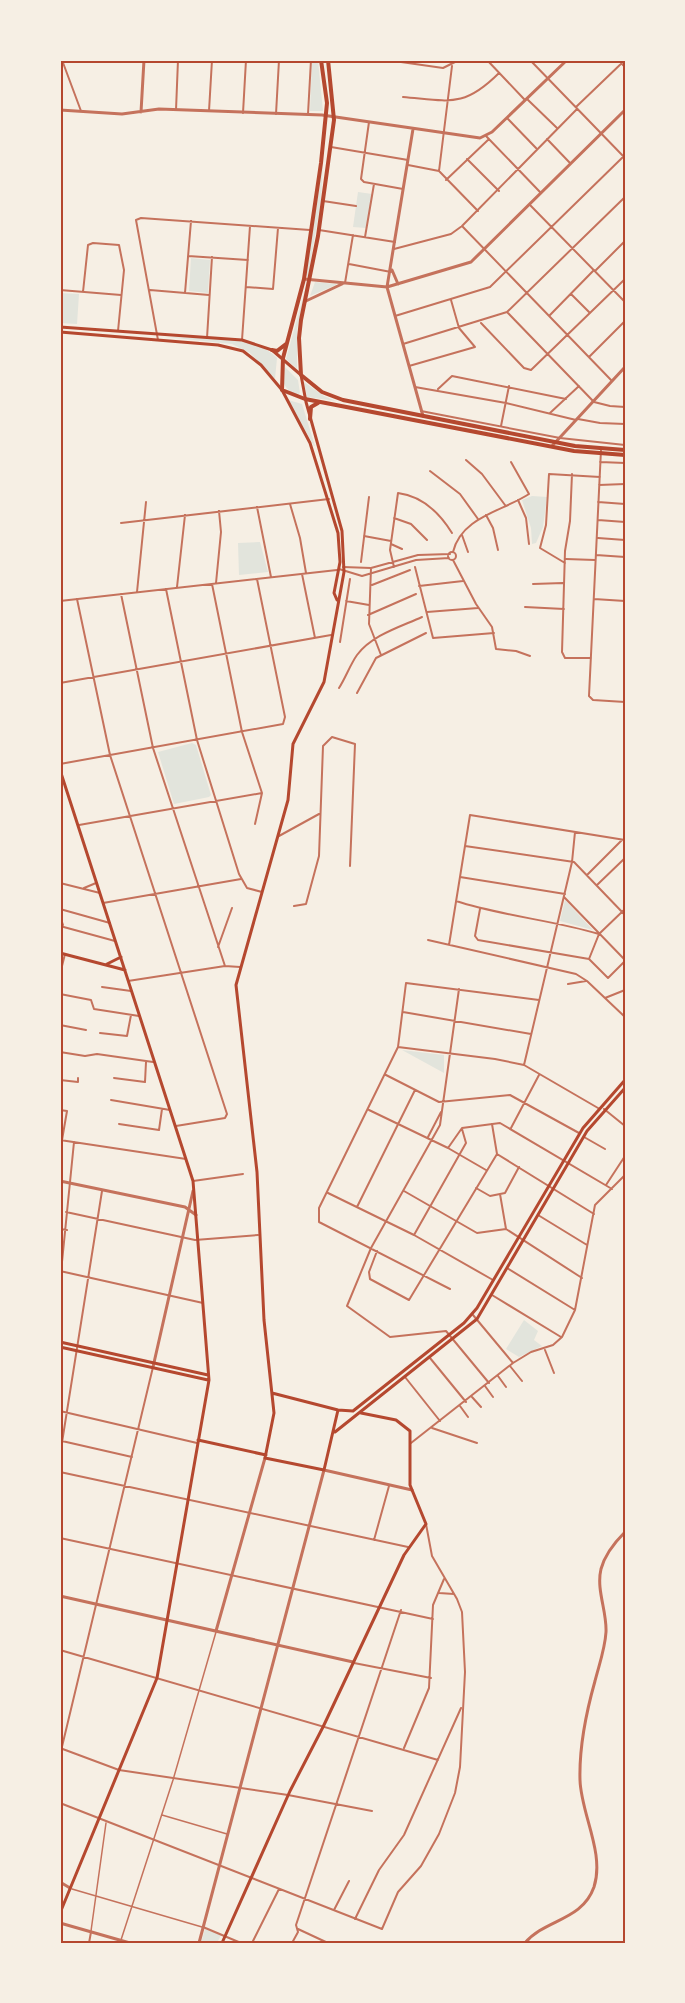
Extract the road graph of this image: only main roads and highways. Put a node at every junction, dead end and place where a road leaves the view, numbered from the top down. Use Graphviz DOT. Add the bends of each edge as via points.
graph roads {
  1 [pos="321,60"];
  2 [pos="328,60"];
  3 [pos="321,160"];
  4 [pos="329,161"];
  5 [pos="60,327"];
  6 [pos="60,332"];
  7 [pos="286,344"];
  8 [pos="272,350"];
  9 [pos="283,358"];
  10 [pos="301,375"];
  11 [pos="282,390"];
  12 [pos="305,399"];
  13 [pos="322,402"];
  14 [pos="310,418"];
  15 [pos="554,445"];
  16 [pos="625,450"];
  17 [pos="601,452"];
  18 [pos="625,455"];
  19 [pos="337,601"];
  20 [pos="60,773"];
  21 [pos="60,953"];
  22 [pos="121,957"];
  23 [pos="105,964"];
  24 [pos="125,970"];
  25 [pos="624,1084"];
  26 [pos="60,1342"];
  27 [pos="60,1347"];
  28 [pos="208,1375"];
  29 [pos="208,1380"];
  30 [pos="272,1393"];
  31 [pos="361,1406"];
  32 [pos="338,1410"];
  33 [pos="361,1413"];
  34 [pos="333,1433"];
  35 [pos="198,1441"];
  36 [pos="265,1456"];
  37 [pos="60,1914"];
  38 [pos="222,1943"];
  1 -- 3 [label="main road" via="327,88"];
  2 -- 4 [label="main road" via="334,117"];
  3 -- 4 [label="main road"];
  3 -- 7 [label="main road" via="304,279"];
  4 -- 10 [label="main road" via="299,338"];
  5 -- 8 [label="main road" via="242,340"];
  6 -- 11 [label="main road" via="218,345 243,351"];
  7 -- 8 [label="main road"];
  7 -- 9 [label="main road"];
  8 -- 9 [label="main road"];
  9 -- 10 [label="main road"];
  9 -- 11 [label="main road"];
  10 -- 12 [label="main road"];
  10 -- 15 [label="main road" via="315,387 343,400 422,413"];
  11 -- 12 [label="main road"];
  11 -- 19 [label="main road" via="310,442 338,533 339,569 334,593"];
  12 -- 13 [label="main road"];
  12 -- 14 [label="main road"];
  13 -- 14 [label="main road" via="314,404"];
  13 -- 15 [label="main road"];
  14 -- 19 [label="main road" via="342,531 344,572"];
  15 -- 17 [label="main road"];
  16 -- 17 [label="main road"];
  17 -- 18 [label="main road"];
  19 -- 30 [label="main road" via="322,688 293,744 288,800 236,985 257,1172 258,1235"];
  20 -- 22 [label="main road"];
  21 -- 23 [label="main road"];
  22 -- 23 [label="main road"];
  22 -- 24 [label="main road"];
  23 -- 24 [label="main road"];
  24 -- 28 [label="main road" via="194,1184"];
  25 -- 31 [label="main road" via="580,1133 472,1315"];
  25 -- 33 [label="main road" via="584,1137 477,1319"];
  26 -- 28 [label="main road"];
  27 -- 29 [label="main road"];
  28 -- 29 [label="main road"];
  29 -- 35 [label="main road"];
  30 -- 32 [label="main road"];
  30 -- 36 [label="main road" via="273,1423"];
  31 -- 32 [label="main road" via="350,1412"];
  31 -- 33 [label="main road"];
  32 -- 34 [label="main road"];
  33 -- 34 [label="main road"];
  33 -- 38 [label="main road" via="396,1420 407,1427 412,1490 426,1524 408,1547 288,1795"];
  34 -- 36 [label="main road" via="324,1470"];
  35 -- 36 [label="main road"];
  35 -- 37 [label="main road" via="157,1678"];
}
